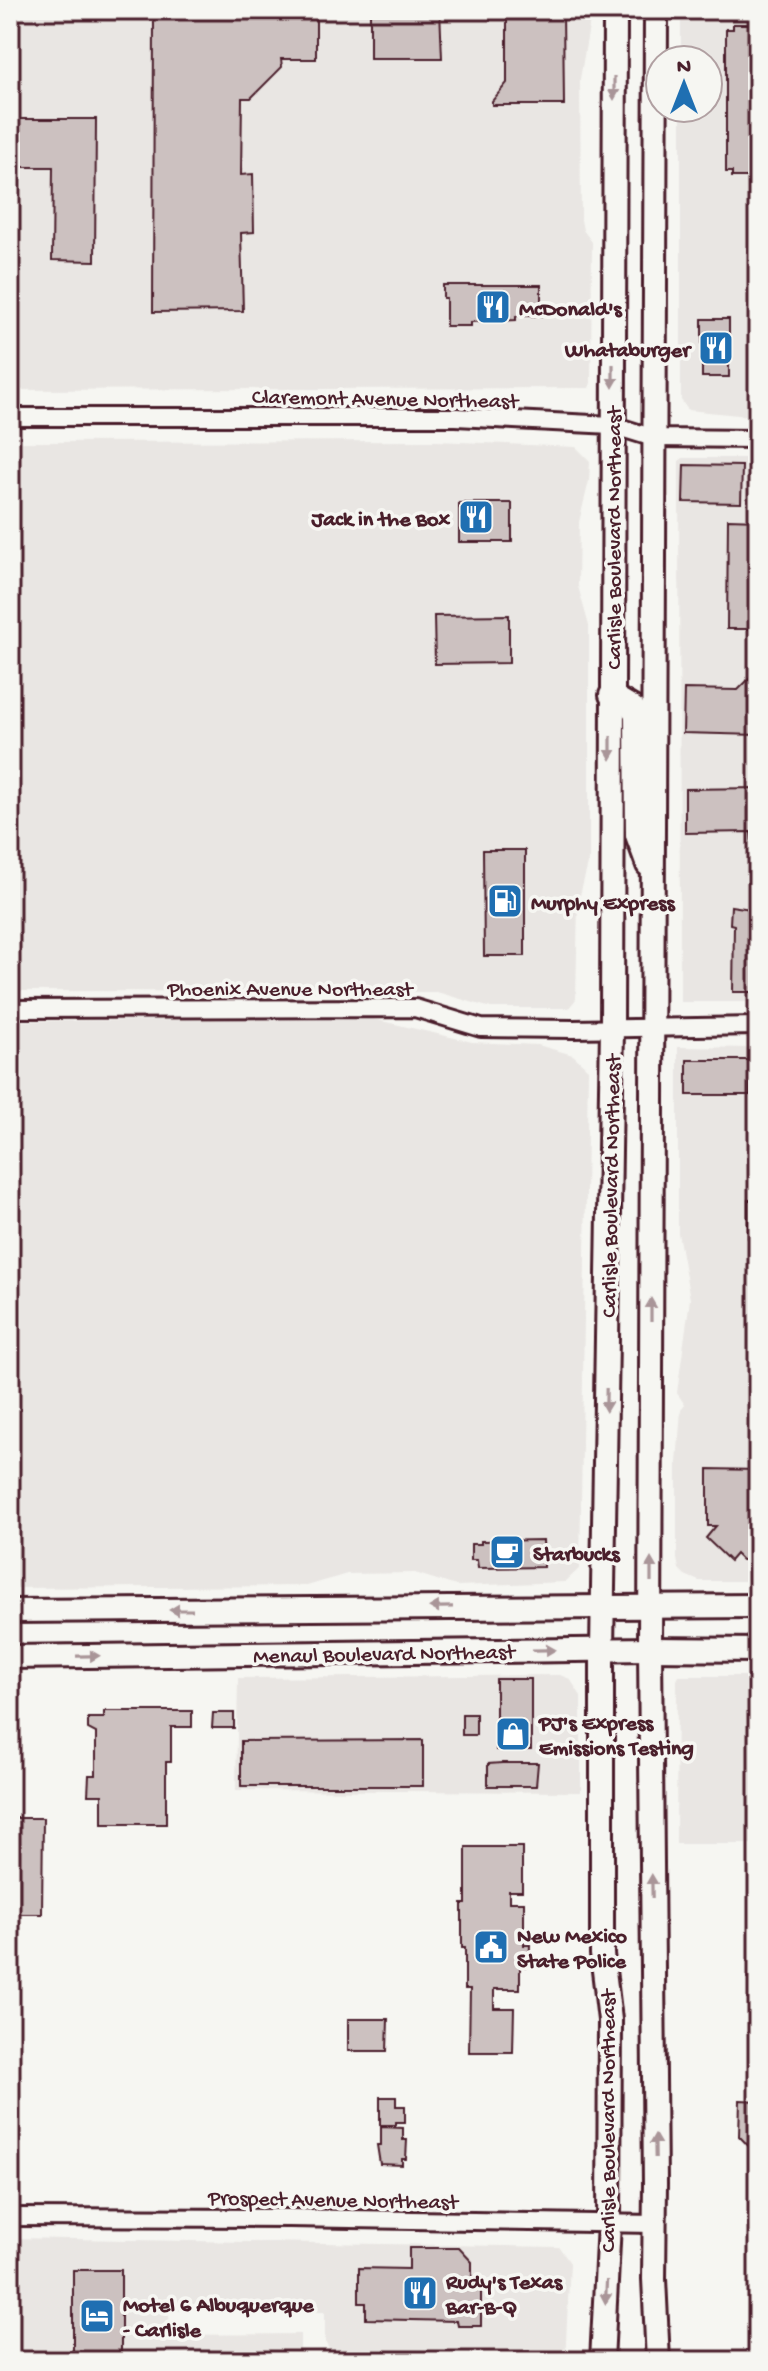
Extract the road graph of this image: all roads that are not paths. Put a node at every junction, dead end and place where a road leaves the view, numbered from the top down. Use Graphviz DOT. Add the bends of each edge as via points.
graph roads {
  1 [pos="615,10"];
  2 [pos="656,10"];
  3 [pos="10,417"];
  4 [pos="612,425"];
  5 [pos="654,438"];
  6 [pos="758,439"];
  7 [pos="611,695"];
  8 [pos="653,873"];
  9 [pos="10,1009"];
  10 [pos="758,1026"];
  11 [pos="612,1027"];
  12 [pos="653,1027"];
  13 [pos="603,1605"];
  14 [pos="650,1605"];
  15 [pos="758,1606"];
  16 [pos="10,1611"];
  17 [pos="602,1649"];
  18 [pos="650,1649"];
  19 [pos="758,1650"];
  20 [pos="10,1657"];
  21 [pos="10,2217"];
  22 [pos="609,2223"];
  23 [pos="655,2224"];
  24 [pos="602,2361"];
  25 [pos="658,2361"];
  1 -- 4 [label="main road, Carlisle Boulevard Northeast, one-way"];
  2 -- 5 [label="main road, Carlisle Boulevard Northeast"];
  3 -- 4 [label="street, Claremont Avenue Northeast" via="456,417"];
  4 -- 5 [label="street, Claremont Avenue Northeast"];
  4 -- 7 [label="main road, Carlisle Boulevard Northeast"];
  5 -- 6 [label="street, Claremont Avenue Northeast"];
  5 -- 8 [label="main road, Carlisle Boulevard Northeast"];
  7 -- 8 [label="main road" via="636,715 637,835"];
  7 -- 11 [label="main road, Carlisle Boulevard Northeast, one-way"];
  8 -- 12 [label="main road, Carlisle Boulevard Northeast"];
  9 -- 11 [label="street, Phoenix Avenue Northeast" via="415,1008 481,1028"];
  10 -- 12 [label="street, Phoenix Avenue Northeast"];
  11 -- 12 [label="street, Phoenix Avenue Northeast"];
  11 -- 13 [label="main road, Carlisle Boulevard Northeast, one-way"];
  14 -- 12 [label="main road, Carlisle Boulevard Northeast, one-way"];
  13 -- 14 [label="main road, Menaul Boulevard Northeast"];
  13 -- 16 [label="main road, Menaul Boulevard Northeast, one-way"];
  13 -- 17 [label="main road, Carlisle Boulevard Northeast"];
  14 -- 15 [label="main road, Menaul Boulevard Northeast"];
  14 -- 18 [label="main road, Carlisle Boulevard Northeast"];
  17 -- 18 [label="main road, Menaul Boulevard Northeast"];
  20 -- 17 [label="main road, Menaul Boulevard Northeast, one-way"];
  17 -- 22 [label="main road, Carlisle Boulevard Northeast"];
  18 -- 19 [label="main road, Menaul Boulevard Northeast"];
  23 -- 18 [label="main road, Carlisle Boulevard Northeast, one-way"];
  21 -- 22 [label="street, Prospect Avenue Northeast"];
  22 -- 23 [label="street, Prospect Avenue Northeast"];
  22 -- 24 [label="main road, Carlisle Boulevard Northeast, one-way"];
  23 -- 25 [label="main road, Carlisle Boulevard Northeast"];
}
